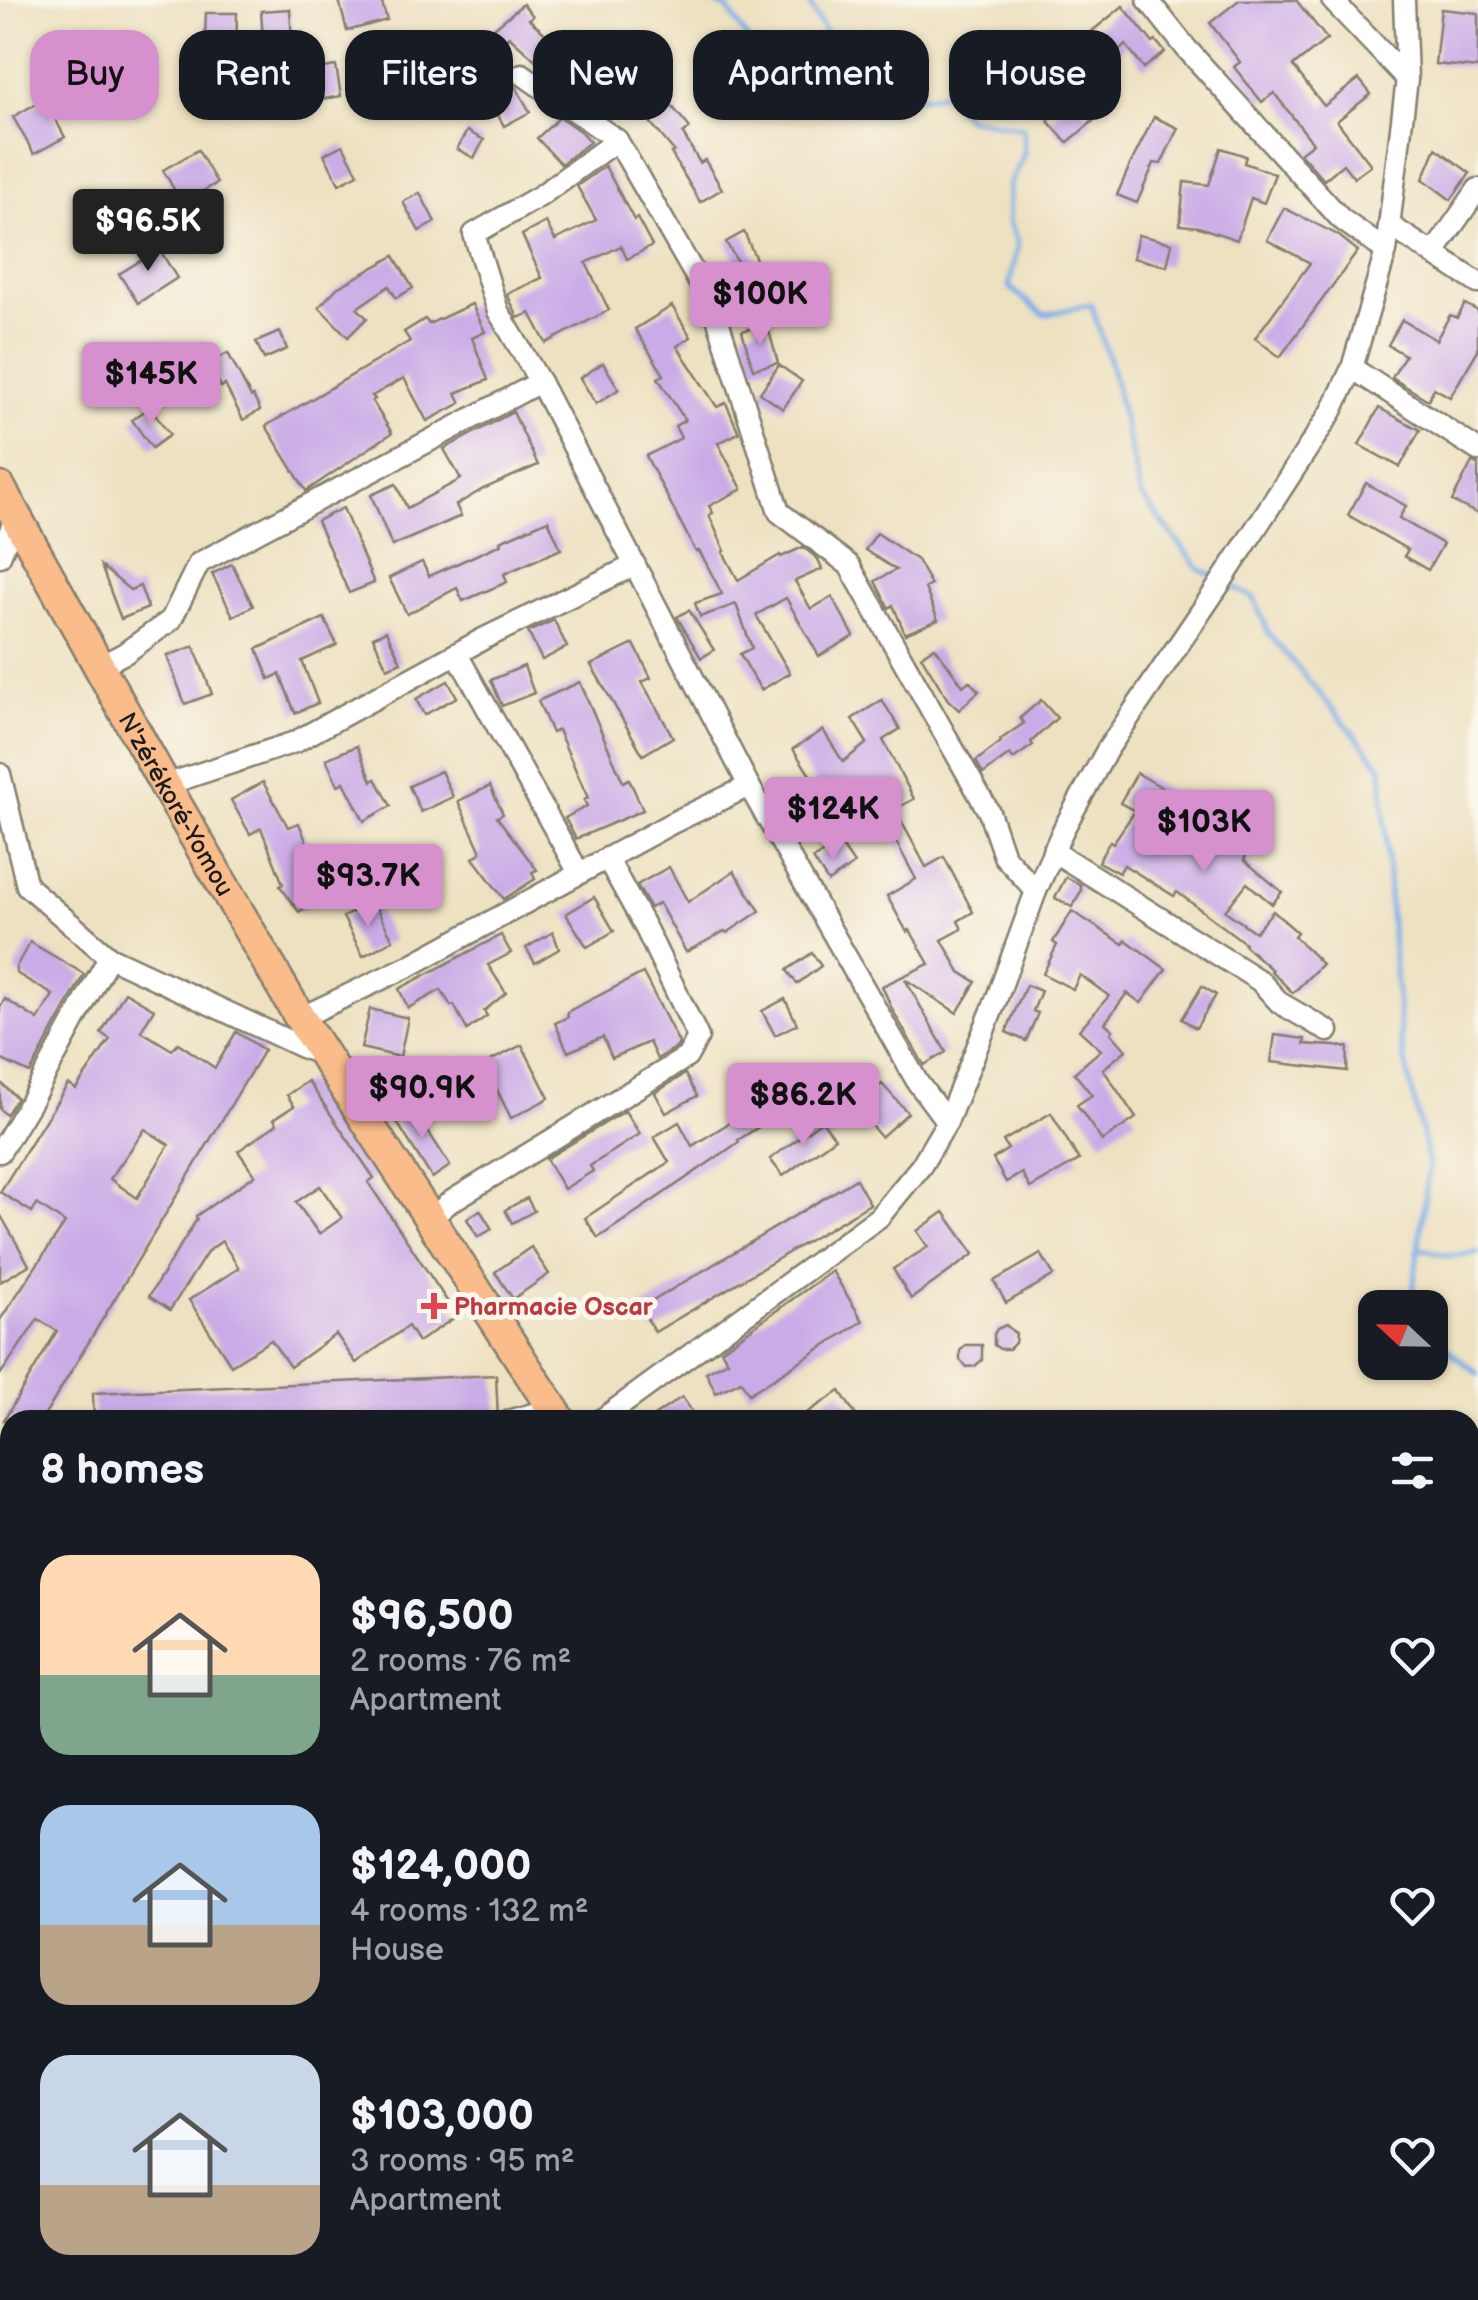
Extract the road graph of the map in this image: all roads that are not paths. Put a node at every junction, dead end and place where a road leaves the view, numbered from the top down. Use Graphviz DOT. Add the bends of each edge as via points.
graph roads {
  1 [pos="1148,0"];
  2 [pos="1332,0"];
  3 [pos="1404,0"];
  4 [pos="522,74"];
  5 [pos="1407,79"];
  6 [pos="617,140"];
  7 [pos="1478,189"];
  8 [pos="1389,225"];
  9 [pos="1386,251"];
  10 [pos="1434,254"];
  11 [pos="1478,283"];
  12 [pos="1352,368"];
  13 [pos="540,382"];
  14 [pos="1478,450"];
  15 [pos="0,488"];
  16 [pos="16,516"];
  17 [pos="0,556"];
  18 [pos="635,565"];
  19 [pos="457,654"];
  20 [pos="100,666"];
  21 [pos="0,774"];
  22 [pos="165,785"];
  23 [pos="748,786"];
  24 [pos="1054,851"];
  25 [pos="607,858"];
  26 [pos="580,873"];
  27 [pos="1036,891"];
  28 [pos="110,957"];
  29 [pos="300,1018"];
  30 [pos="1328,1031"];
  31 [pos="323,1054"];
  32 [pos="947,1122"];
  33 [pos="0,1152"];
  34 [pos="429,1220"];
  35 [pos="553,1410"];
  36 [pos="615,1410"];
  1 -- 9 [label="street" via="1342,219"];
  2 -- 5 [label="street"];
  3 -- 5 [label="street"];
  4 -- 6 [label="street"];
  5 -- 8 [label="street"];
  6 -- 13 [label="street" via="474,234 498,311"];
  6 -- 27 [label="street" via="714,308 779,512 849,565 988,812 1004,856"];
  7 -- 10 [label="street"];
  8 -- 9 [label="street"];
  8 -- 10 [label="street"];
  9 -- 12 [label="street"];
  10 -- 11 [label="street"];
  12 -- 14 [label="street"];
  12 -- 24 [label="street" via="1332,412 1106,750"];
  13 -- 18 [label="street"];
  13 -- 20 [label="street" via="199,563 172,620"];
  15 -- 16 [label="highway, N'zérékoré-Yomou"];
  16 -- 17 [label="street"];
  16 -- 20 [label="highway, N'zérékoré-Yomou"];
  18 -- 19 [label="street"];
  18 -- 23 [label="street"];
  19 -- 22 [label="street" via="295,742"];
  19 -- 26 [label="street"];
  20 -- 22 [label="highway, N'zérékoré-Yomou"];
  21 -- 28 [label="street" via="27,886"];
  22 -- 29 [label="highway, N'zérékoré-Yomou"];
  23 -- 25 [label="street"];
  23 -- 32 [label="street"];
  24 -- 27 [label="street"];
  24 -- 30 [label="street" via="1260,980 1280,1003"];
  25 -- 26 [label="street"];
  25 -- 34 [label="street" via="698,1037 687,1058"];
  26 -- 29 [label="street"];
  27 -- 32 [label="street"];
  28 -- 31 [label="street"];
  28 -- 33 [label="street"];
  29 -- 31 [label="highway, N'zérékoré-Yomou"];
  31 -- 34 [label="highway, N'zérékoré-Yomou"];
  32 -- 36 [label="street" via="879,1216"];
  34 -- 35 [label="highway, N'zérékoré-Yomou"];
}
